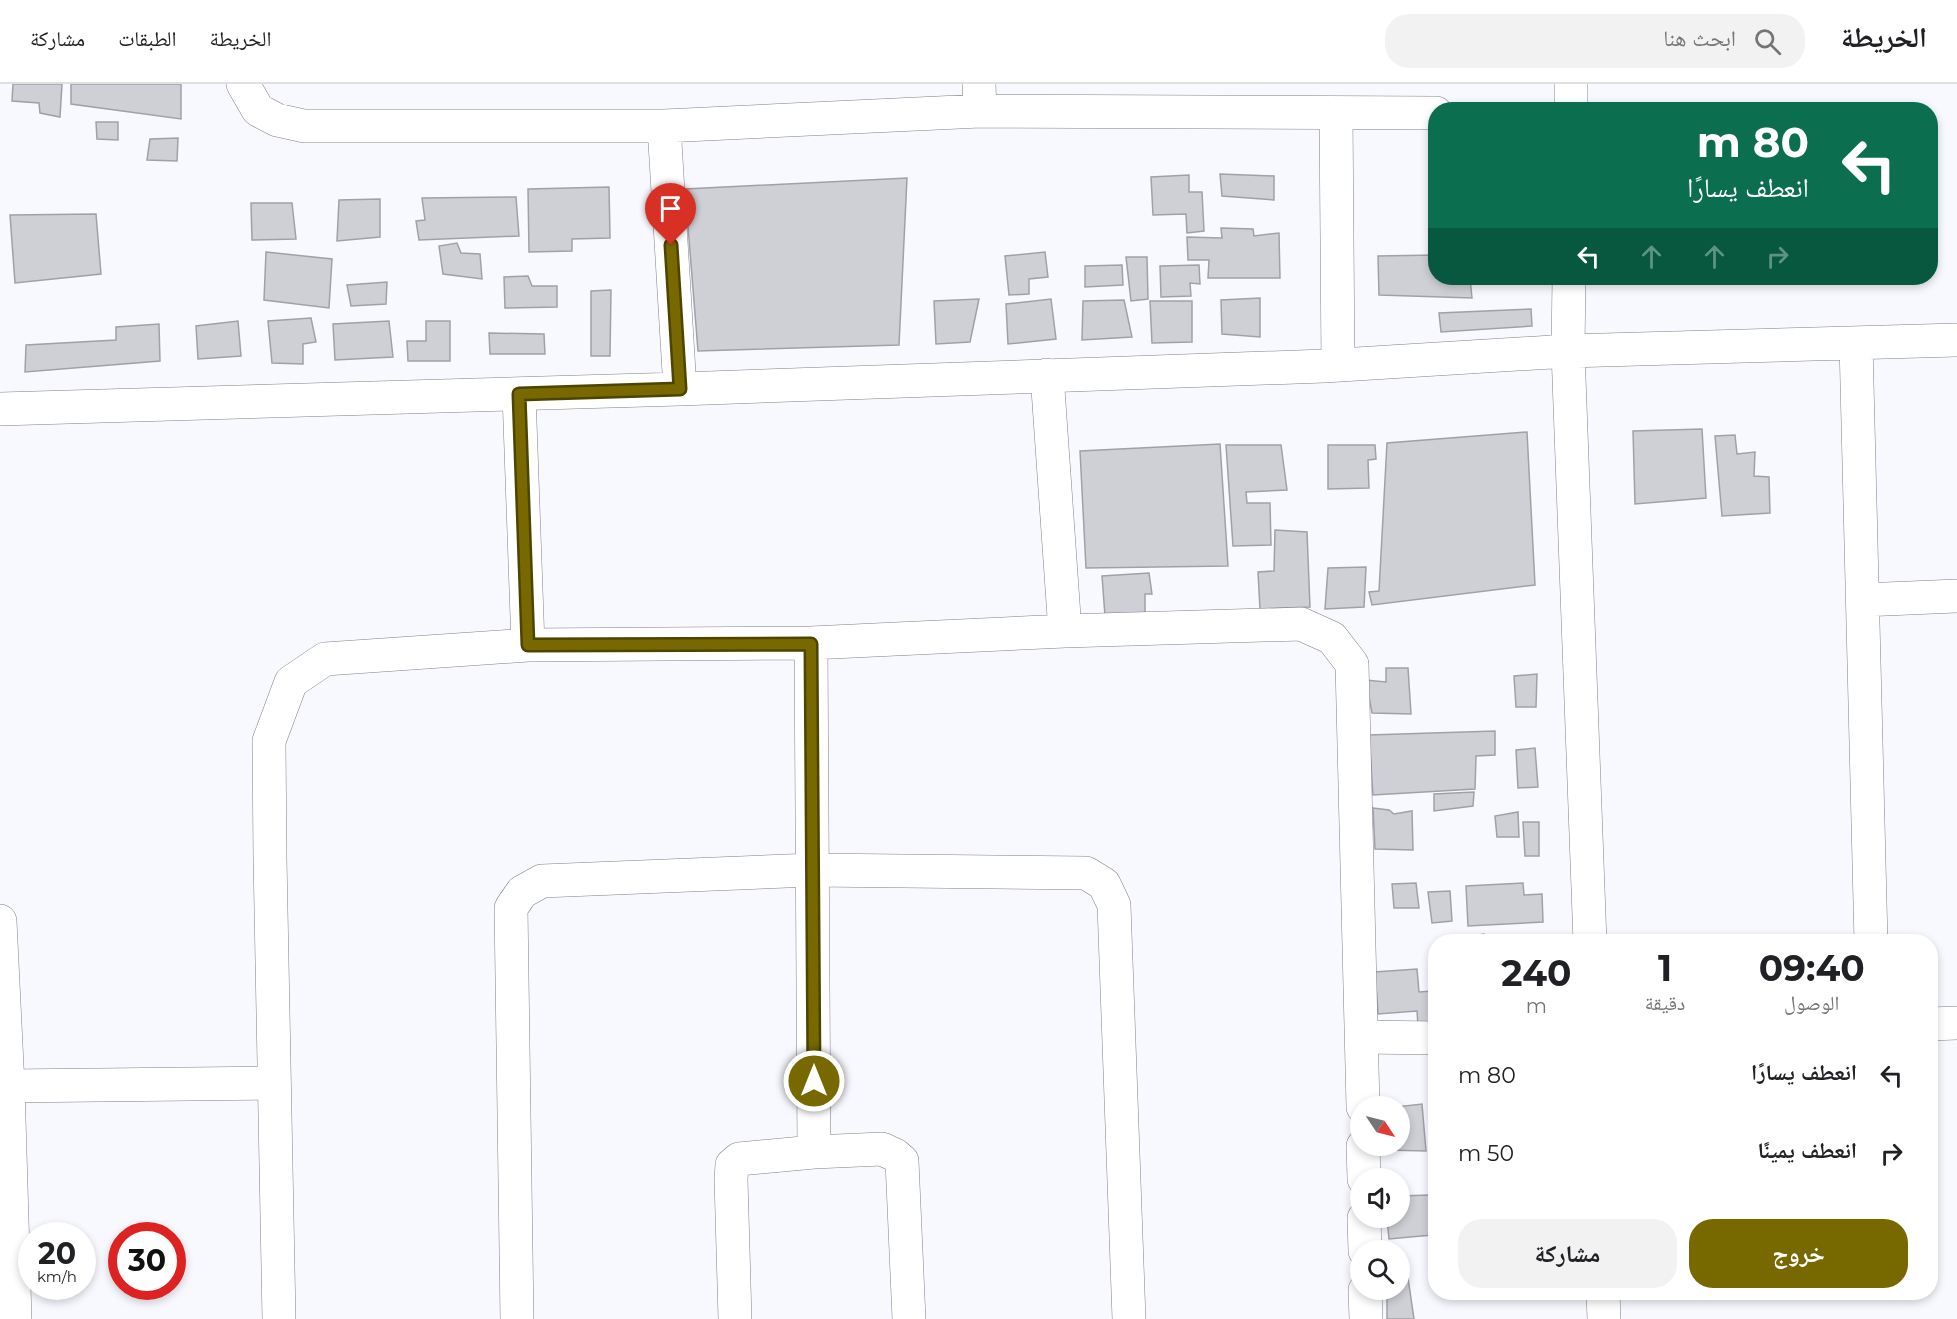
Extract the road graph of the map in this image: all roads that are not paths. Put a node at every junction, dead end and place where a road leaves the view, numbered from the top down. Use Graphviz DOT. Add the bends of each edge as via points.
graph roads {
  1 [pos="243,84"];
  2 [pos="1571,84"];
  3 [pos="980,98"];
  4 [pos="1571,102"];
  5 [pos="1336,113"];
  6 [pos="1428,113"];
  7 [pos="664,126"];
  8 [pos="1569,285"];
  9 [pos="1957,340"];
  10 [pos="1856,343"];
  11 [pos="1568,351"];
  12 [pos="1338,365"];
  13 [pos="1047,375"];
  14 [pos="680,389"];
  15 [pos="519,394"];
  16 [pos="0,409"];
  17 [pos="1957,596"];
  18 [pos="1862,600"];
  19 [pos="1065,631"];
  20 [pos="811,644"];
  21 [pos="528,645"];
  22 [pos="812,870"];
  23 [pos="0,921"];
  24 [pos="1590,934"];
  25 [pos="1871,934"];
  26 [pos="1957,1023"];
  27 [pos="1938,1024"];
  28 [pos="1362,1037"];
  29 [pos="1428,1038"];
  30 [pos="273,1083"];
  31 [pos="8,1086"];
  32 [pos="1363,1096"];
  33 [pos="814,1152"];
  34 [pos="1365,1300"];
  35 [pos="1603,1300"];
  36 [pos="15,1319"];
  37 [pos="279,1319"];
  38 [pos="517,1319"];
  39 [pos="735,1319"];
  40 [pos="909,1319"];
  41 [pos="1129,1319"];
  42 [pos="1366,1319"];
  43 [pos="1604,1319"];
  1 -- 7 [label="street" via="258,110 277,120 304,126"];
  2 -- 4 [label="street"];
  3 -- 5 [label="street"];
  3 -- 7 [label="street"];
  5 -- 6 [label="street"];
  5 -- 12 [label="street"];
  7 -- 14 [label="street"];
  8 -- 11 [label="street"];
  9 -- 10 [label="street"];
  10 -- 11 [label="street"];
  10 -- 18 [label="street"];
  11 -- 12 [label="street"];
  11 -- 24 [label="street"];
  12 -- 13 [label="street"];
  13 -- 14 [label="street"];
  13 -- 19 [label="street"];
  14 -- 15 [label="street"];
  15 -- 16 [label="street"];
  15 -- 21 [label="street"];
  17 -- 18 [label="street"];
  18 -- 25 [label="street"];
  19 -- 20 [label="street"];
  19 -- 28 [label="street" via="1300,624 1332,638 1352,664"];
  20 -- 21 [label="street"];
  20 -- 22 [label="street"];
  21 -- 30 [label="street" via="325,659 291,682 269,741"];
  22 -- 33 [label="street"];
  22 -- 38 [label="street" via="542,881 522,892 511,908"];
  22 -- 41 [label="street" via="1086,873 1104,884 1114,904"];
  23 -- 31 [label="street"];
  26 -- 27 [label="street"];
  28 -- 29 [label="street"];
  28 -- 32 [label="street"];
  30 -- 31 [label="street"];
  30 -- 37 [label="street"];
  31 -- 36 [label="street"];
  33 -- 39 [label="street" via="739,1159 732,1166"];
  33 -- 40 [label="street" via="882,1149 902,1161"];
  34 -- 42 [label="street"];
  35 -- 43 [label="street"];
}
